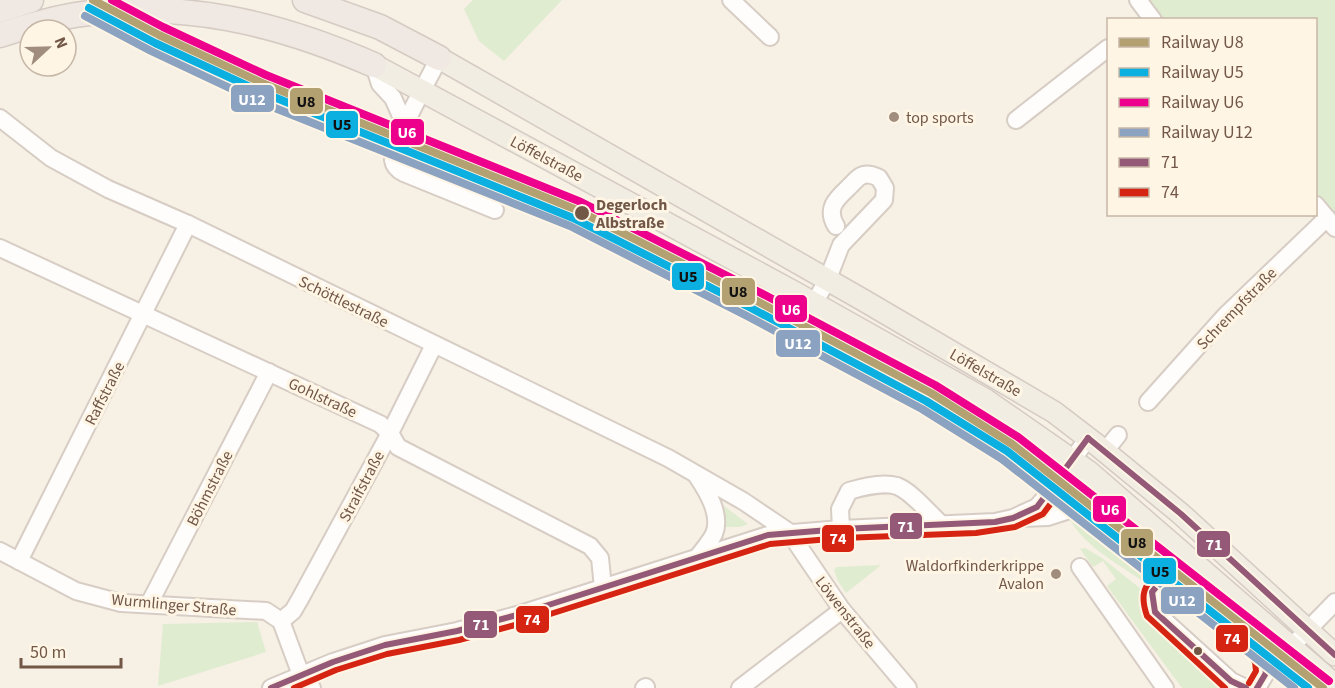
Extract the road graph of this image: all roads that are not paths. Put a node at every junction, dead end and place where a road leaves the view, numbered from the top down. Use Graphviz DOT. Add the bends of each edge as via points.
graph roads {
  1 [pos="31,0"];
  2 [pos="305,0"];
  3 [pos="731,0"];
  4 [pos="1138,0"];
  5 [pos="0,10"];
  6 [pos="1150,18"];
  7 [pos="0,35"];
  8 [pos="770,37"];
  9 [pos="1107,49"];
  10 [pos="439,58"];
  11 [pos="374,65"];
  12 [pos="423,91"];
  13 [pos="0,118"];
  14 [pos="1016,120"];
  15 [pos="405,125"];
  16 [pos="495,210"];
  17 [pos="1326,217"];
  18 [pos="188,224"];
  19 [pos="836,226"];
  20 [pos="0,248"];
  21 [pos="827,280"];
  22 [pos="814,303"];
  23 [pos="144,314"];
  24 [pos="434,345"];
  25 [pos="268,372"];
  26 [pos="1148,402"];
  27 [pos="390,433"];
  28 [pos="1088,438"];
  29 [pos="1072,459"];
  30 [pos="695,474"];
  31 [pos="1060,477"];
  32 [pos="1091,503"];
  33 [pos="1013,518"];
  34 [pos="941,524"];
  35 [pos="841,529"];
  36 [pos="789,532"];
  37 [pos="0,551"];
  38 [pos="698,558"];
  39 [pos="20,561"];
  40 [pos="1080,567"];
  41 [pos="1170,570"];
  42 [pos="603,588"];
  43 [pos="1335,602"];
  44 [pos="149,604"];
  45 [pos="842,610"];
  46 [pos="281,621"];
  47 [pos="1308,629"];
  48 [pos="1291,647"];
  49 [pos="1335,655"];
  50 [pos="301,675"];
  51 [pos="1335,686"];
  52 [pos="271,688"];
  53 [pos="312,688"];
  54 [pos="740,688"];
  55 [pos="908,688"];
  56 [pos="1165,688"];
  57 [pos="1246,688"];
  58 [pos="1257,688"];
  1 -- 5 [label="highway"];
  2 -- 10 [label="highway" via="380,27"];
  3 -- 8 [label="street"];
  4 -- 6 [label="street"];
  7 -- 11 [label="highway" via="73,15 104,11 190,12 250,21 330,46"];
  9 -- 14 [label="street"];
  10 -- 12 [label="street"];
  10 -- 21 [label="main road, Löffelstraße"];
  11 -- 12 [label="main road, Löffelstraße"];
  11 -- 15 [label="street" via="380,84 393,98"];
  12 -- 15 [label="street"];
  12 -- 22 [label="main road, Löffelstraße"];
  13 -- 18 [label="street, Schöttlestraße" via="51,158 108,189"];
  15 -- 16 [label="street" via="393,154 398,170"];
  17 -- 26 [label="street, Schrempfstraße" via="1225,316"];
  18 -- 23 [label="street, Raffstraße"];
  18 -- 24 [label="street, Schöttlestraße"];
  19 -- 21 [label="street" via="831,210 836,200 860,176 879,178 885,188 884,200 841,245"];
  20 -- 23 [label="street, Gohlstraße"];
  21 -- 22 [label="street"];
  21 -- 28 [label="main road, Löffelstraße" via="1014,387"];
  22 -- 29 [label="main road, Löffelstraße" via="986,400"];
  23 -- 25 [label="street, Gohlstraße"];
  23 -- 39 [label="street, Raffstraße"];
  24 -- 27 [label="street, Straifstraße"];
  24 -- 30 [label="street, Schöttlestraße"];
  25 -- 27 [label="street, Gohlstraße" via="380,424"];
  25 -- 44 [label="street, Böhmstraße"];
  27 -- 42 [label="street, Gohlstraße" via="398,447 590,546 600,558"];
  27 -- 46 [label="street, Straifstraße" via="300,599"];
  28 -- 29 [label="street"];
  28 -- 47 [label="main road, Löffelstraße" via="1111,443 1181,514"];
  29 -- 31 [label="street"];
  29 -- 48 [label="main road, Löffelstraße"];
  30 -- 36 [label="street, Schöttlestraße"];
  30 -- 38 [label="street, Schöttlestraße" via="710,496 716,521 715,532"];
  31 -- 32 [label="street"];
  31 -- 33 [label="street" via="1037,507"];
  32 -- 33 [label="street" via="1048,518"];
  32 -- 41 [label="street"];
  33 -- 34 [label="street"];
  34 -- 35 [label="street"];
  34 -- 35 [label="street" via="897,486 865,486 849,490 840,509"];
  35 -- 36 [label="street"];
  36 -- 38 [label="street"];
  36 -- 45 [label="street, Löwenstraße"];
  37 -- 39 [label="street, Wurmlinger Straße"];
  38 -- 42 [label="street"];
  39 -- 44 [label="street, Wurmlinger Straße" via="76,591 121,603"];
  40 -- 56 [label="street"];
  41 -- 57 [label="street" via="1152,592 1155,612 1231,681"];
  41 -- 58 [label="street" via="1256,648 1266,673"];
  42 -- 50 [label="street" via="457,631 385,645"];
  43 -- 47 [label="street"];
  44 -- 46 [label="street, Wurmlinger Straße" via="266,612"];
  45 -- 54 [label="street"];
  45 -- 55 [label="street, Löwenstraße"];
  46 -- 50 [label="street"];
  47 -- 48 [label="street"];
  47 -- 49 [label="main road, Löffelstraße"];
  48 -- 51 [label="main road, Löffelstraße"];
  50 -- 52 [label="street"];
  50 -- 53 [label="street"];
}
